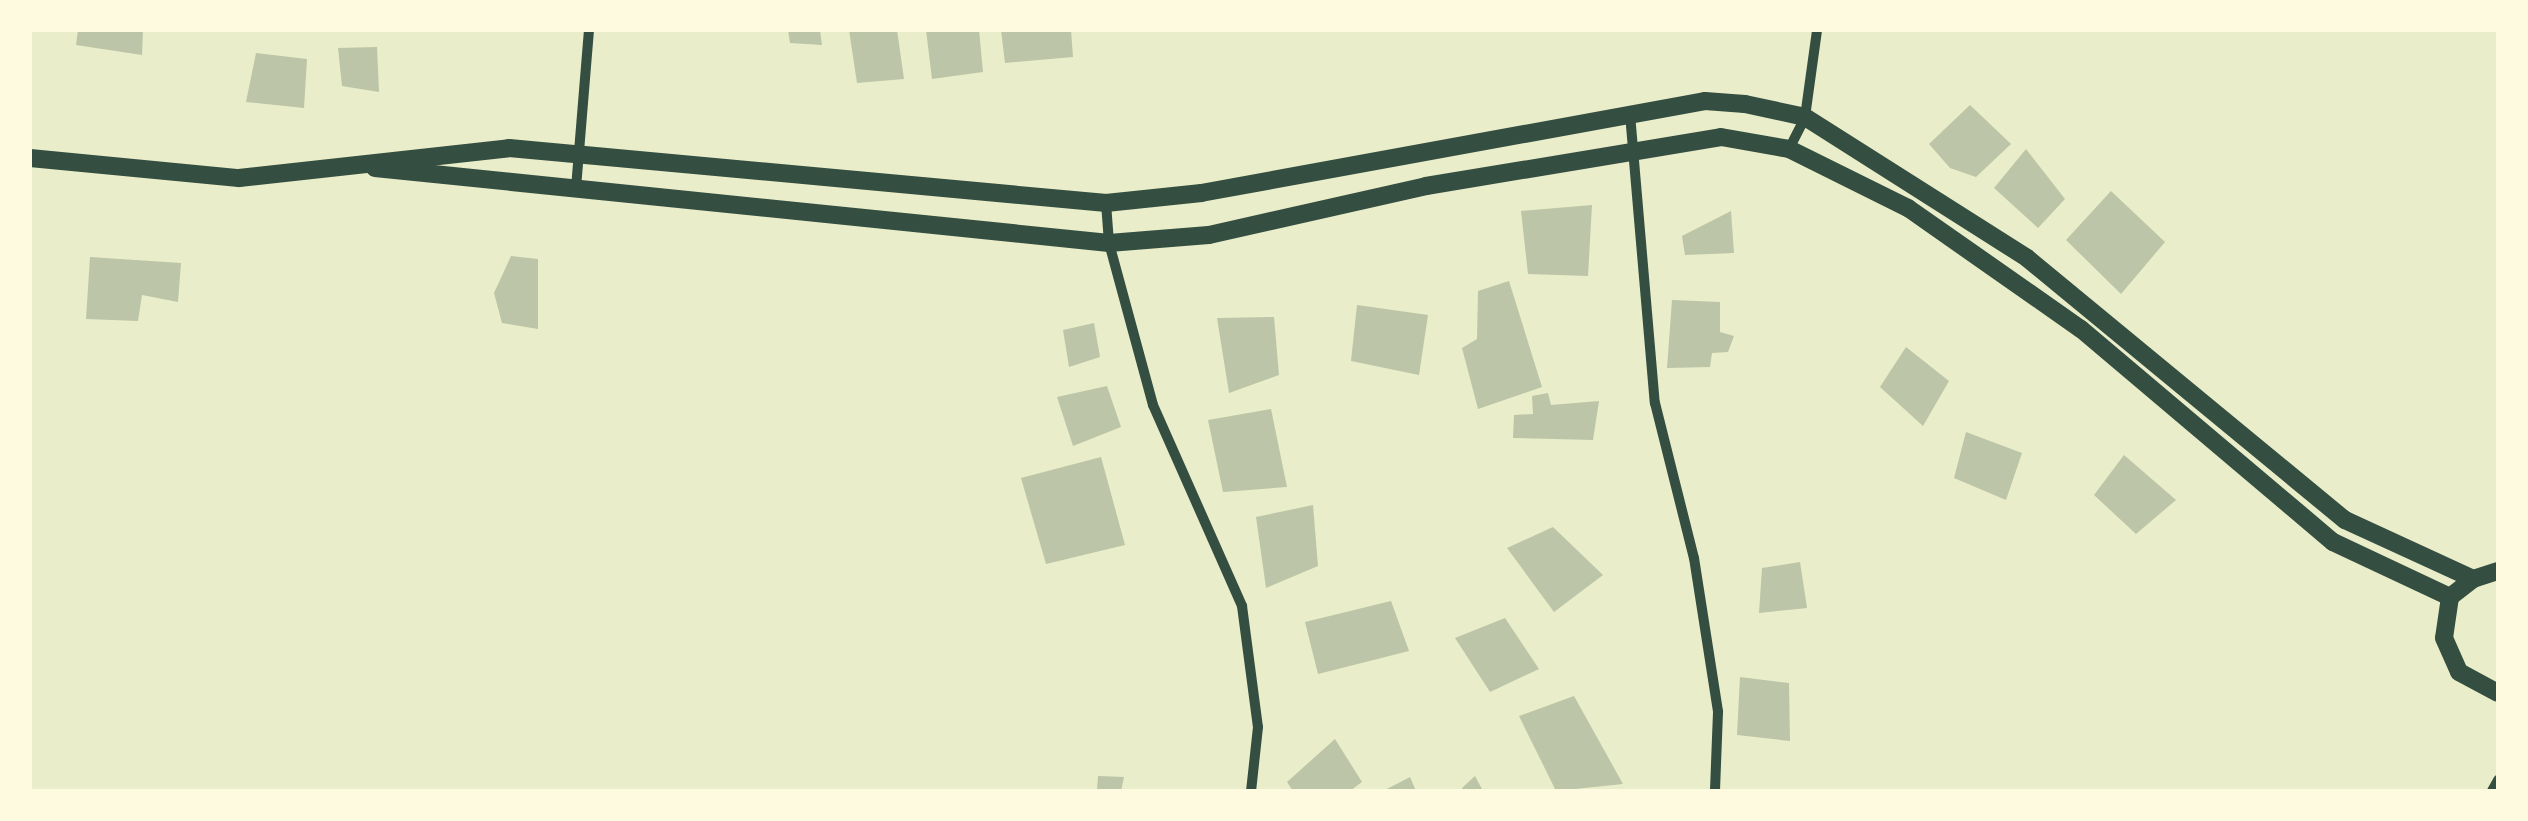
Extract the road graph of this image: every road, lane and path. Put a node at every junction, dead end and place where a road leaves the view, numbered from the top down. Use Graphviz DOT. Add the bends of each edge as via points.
graph roads {
  1 [pos="589,30"];
  2 [pos="1817,30"];
  3 [pos="1630,114"];
  4 [pos="1805,117"];
  5 [pos="1789,149"];
  6 [pos="1637,150"];
  7 [pos="579,151"];
  8 [pos="30,158"];
  9 [pos="365,166"];
  10 [pos="576,188"];
  11 [pos="1106,202"];
  12 [pos="1109,244"];
  13 [pos="2498,572"];
  14 [pos="2473,579"];
  15 [pos="2450,597"];
  16 [pos="2498,693"];
  17 [pos="2498,780"];
  18 [pos="1251,791"];
  19 [pos="1715,791"];
  20 [pos="2492,791"];
  1 -- 7 [label="street"];
  2 -- 4 [label="street"];
  3 -- 4 [label="street" via="1705,101"];
  3 -- 6 [label="street"];
  3 -- 11 [label="street" via="1201,192"];
  4 -- 5 [label="street"];
  4 -- 14 [label="street" via="2027,258 2345,520"];
  5 -- 6 [label="street" via="1721,137"];
  5 -- 15 [label="street" via="1908,208 2081,329 2334,542"];
  6 -- 12 [label="street" via="1426,186 1209,235"];
  6 -- 19 [label="street" via="1655,403 1694,558 1718,712"];
  7 -- 9 [label="street" via="510,148"];
  7 -- 10 [label="street"];
  7 -- 11 [label="street"];
  8 -- 9 [label="street" via="239,178"];
  9 -- 10 [label="street"];
  10 -- 12 [label="street"];
  11 -- 12 [label="street"];
  12 -- 18 [label="street" via="1152,404 1242,606 1258,727"];
  13 -- 14 [label="street"];
  14 -- 15 [label="street"];
  15 -- 16 [label="street" via="2444,638 2460,672"];
  17 -- 20 [label="street"];
}
